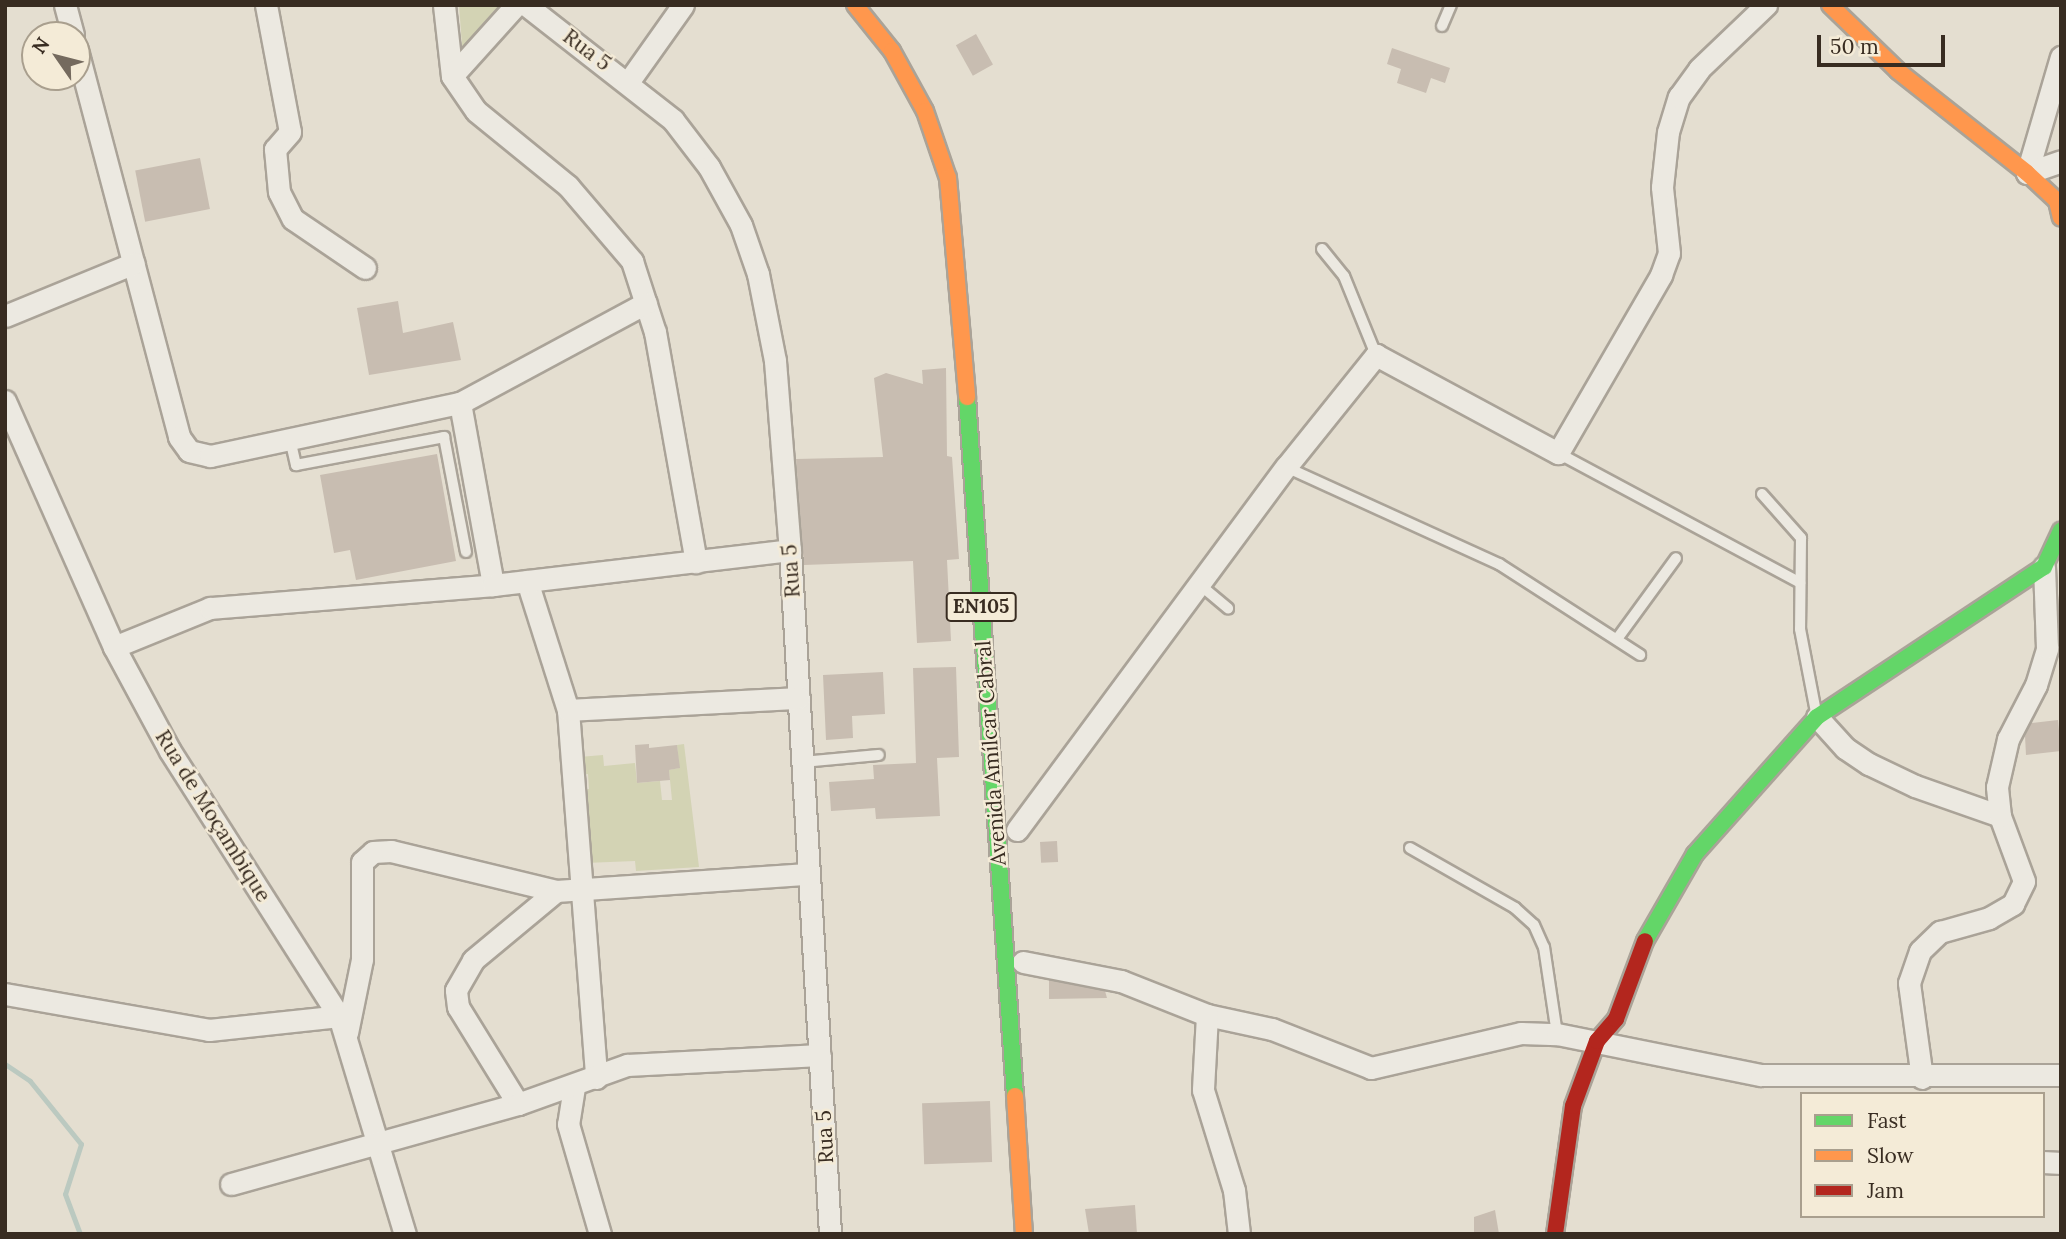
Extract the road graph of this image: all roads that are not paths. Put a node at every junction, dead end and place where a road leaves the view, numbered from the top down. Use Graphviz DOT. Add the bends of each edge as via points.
graph roads {
  1 [pos="266,5"];
  2 [pos="444,5"];
  3 [pos="516,5"];
  4 [pos="526,5"];
  5 [pos="684,5"];
  6 [pos="855,5"];
  7 [pos="1451,5"];
  8 [pos="1766,5"];
  9 [pos="1830,5"];
  10 [pos="1442,26"];
  11 [pos="2061,57"];
  12 [pos="452,76"];
  13 [pos="629,81"];
  14 [pos="88,91"];
  15 [pos="2061,162"];
  16 [pos="2027,173"];
  17 [pos="2061,218"];
  18 [pos="1322,249"];
  19 [pos="134,263"];
  20 [pos="365,268"];
  21 [pos="646,303"];
  22 [pos="5,316"];
  23 [pos="1376,355"];
  24 [pos="5,401"];
  25 [pos="460,402"];
  26 [pos="290,439"];
  27 [pos="1558,453"];
  28 [pos="1286,467"];
  29 [pos="1762,494"];
  30 [pos="2061,531"];
  31 [pos="790,550"];
  32 [pos="467,552"];
  33 [pos="1676,558"];
  34 [pos="696,562"];
  35 [pos="2044,567"];
  36 [pos="527,581"];
  37 [pos="1800,583"];
  38 [pos="1199,584"];
  39 [pos="493,585"];
  40 [pos="1228,608"];
  41 [pos="1617,639"];
  42 [pos="114,647"];
  43 [pos="1640,655"];
  44 [pos="799,698"];
  45 [pos="568,710"];
  46 [pos="1817,717"];
  47 [pos="879,755"];
  48 [pos="802,762"];
  49 [pos="1015,802"];
  50 [pos="2000,816"];
  51 [pos="1017,837"];
  52 [pos="1410,849"];
  53 [pos="807,874"];
  54 [pos="556,891"];
  55 [pos="584,891"];
  56 [pos="1020,896"];
  57 [pos="1023,962"];
  58 [pos="5,994"];
  59 [pos="1207,1016"];
  60 [pos="343,1024"];
  61 [pos="1558,1034"];
  62 [pos="1597,1041"];
  63 [pos="820,1055"];
  64 [pos="2061,1075"];
  65 [pos="596,1078"];
  66 [pos="1922,1078"];
  67 [pos="2011,1086"];
  68 [pos="574,1087"];
  69 [pos="1033,1087"];
  70 [pos="518,1104"];
  71 [pos="380,1142"];
  72 [pos="231,1184"];
  73 [pos="405,1234"];
  74 [pos="600,1234"];
  75 [pos="830,1234"];
  76 [pos="1024,1234"];
  77 [pos="1239,1234"];
  78 [pos="1555,1234"];
  1 -- 20 [label="street" via="290,132 275,149 279,192 293,219"];
  2 -- 12 [label="street"];
  3 -- 12 [label="street"];
  4 -- 13 [label="street, Rua 5"];
  5 -- 13 [label="street"];
  6 -- 76 [label="main road, Avenida Amílcar Cabral / EN105" via="892,51 925,111 948,178 955,221"];
  7 -- 10 [label="lane"];
  8 -- 27 [label="street" via="1699,69 1679,97 1668,132 1662,187 1665,264"];
  9 -- 16 [label="main road" via="1898,71"];
  11 -- 16 [label="street"];
  12 -- 21 [label="street" via="476,111 587,207 632,261"];
  13 -- 31 [label="street, Rua 5" via="673,120 709,167 741,226 775,361"];
  14 -- 19 [label="street"];
  15 -- 16 [label="street"];
  16 -- 17 [label="main road" via="2057,201"];
  18 -- 23 [label="lane" via="1344,276"];
  19 -- 22 [label="street"];
  19 -- 26 [label="street" via="179,437 189,451 210,456"];
  21 -- 25 [label="street"];
  21 -- 34 [label="street"];
  23 -- 27 [label="street"];
  23 -- 28 [label="street"];
  24 -- 42 [label="street, Rua de Moçambique"];
  25 -- 26 [label="street"];
  25 -- 39 [label="street"];
  26 -- 32 [label="lane" via="296,465 444,437"];
  27 -- 37 [label="lane"];
  28 -- 38 [label="street"];
  28 -- 41 [label="lane" via="1499,564"];
  29 -- 37 [label="lane" via="1801,538"];
  30 -- 35 [label="main road"];
  31 -- 34 [label="street"];
  31 -- 44 [label="street, Rua 5"];
  33 -- 41 [label="lane"];
  34 -- 36 [label="street"];
  35 -- 46 [label="main road"];
  35 -- 50 [label="street" via="2047,648 2036,685 2008,739 1997,787"];
  36 -- 39 [label="street"];
  36 -- 45 [label="street"];
  37 -- 46 [label="lane" via="1800,629"];
  38 -- 40 [label="lane"];
  38 -- 51 [label="street"];
  39 -- 42 [label="street" via="210,608"];
  41 -- 43 [label="lane"];
  42 -- 60 [label="street, Rua de Moçambique" via="170,751"];
  44 -- 45 [label="street"];
  44 -- 48 [label="street, Rua 5"];
  45 -- 55 [label="street" via="577,879"];
  46 -- 50 [label="street" via="1844,748 1870,764 1915,786"];
  46 -- 62 [label="main road" via="1695,854 1648,933 1616,1019"];
  47 -- 48 [label="lane"];
  48 -- 53 [label="street, Rua 5"];
  49 -- 51 [label="main road, Avenida Amílcar Cabral"];
  50 -- 66 [label="street" via="2024,881 2013,904 1989,918 1940,932 1920,951 1909,983"];
  52 -- 61 [label="lane" via="1515,908 1534,925 1544,947"];
  53 -- 55 [label="street"];
  53 -- 63 [label="street, Rua 5"];
  54 -- 55 [label="street"];
  54 -- 60 [label="street" via="391,851 366,855 362,959"];
  54 -- 70 [label="street" via="473,960 456,990 458,1007"];
  55 -- 65 [label="street"];
  56 -- 57 [label="main road"];
  57 -- 59 [label="street" via="1121,981"];
  57 -- 69 [label="main road"];
  58 -- 60 [label="street" via="209,1030"];
  59 -- 61 [label="street" via="1272,1029 1371,1068 1493,1037"];
  59 -- 77 [label="street" via="1203,1090 1234,1190"];
  60 -- 71 [label="street, Rua de Moçambique"];
  61 -- 62 [label="street"];
  62 -- 66 [label="street" via="1761,1075"];
  62 -- 78 [label="main road" via="1573,1106"];
  63 -- 65 [label="street" via="627,1065"];
  63 -- 75 [label="street, Rua 5"];
  64 -- 67 [label="street"];
  65 -- 68 [label="street"];
  66 -- 67 [label="street"];
  68 -- 70 [label="street"];
  68 -- 74 [label="street" via="568,1124"];
  70 -- 71 [label="street"];
  71 -- 72 [label="street"];
  71 -- 73 [label="street, Rua de Moçambique"];
}
